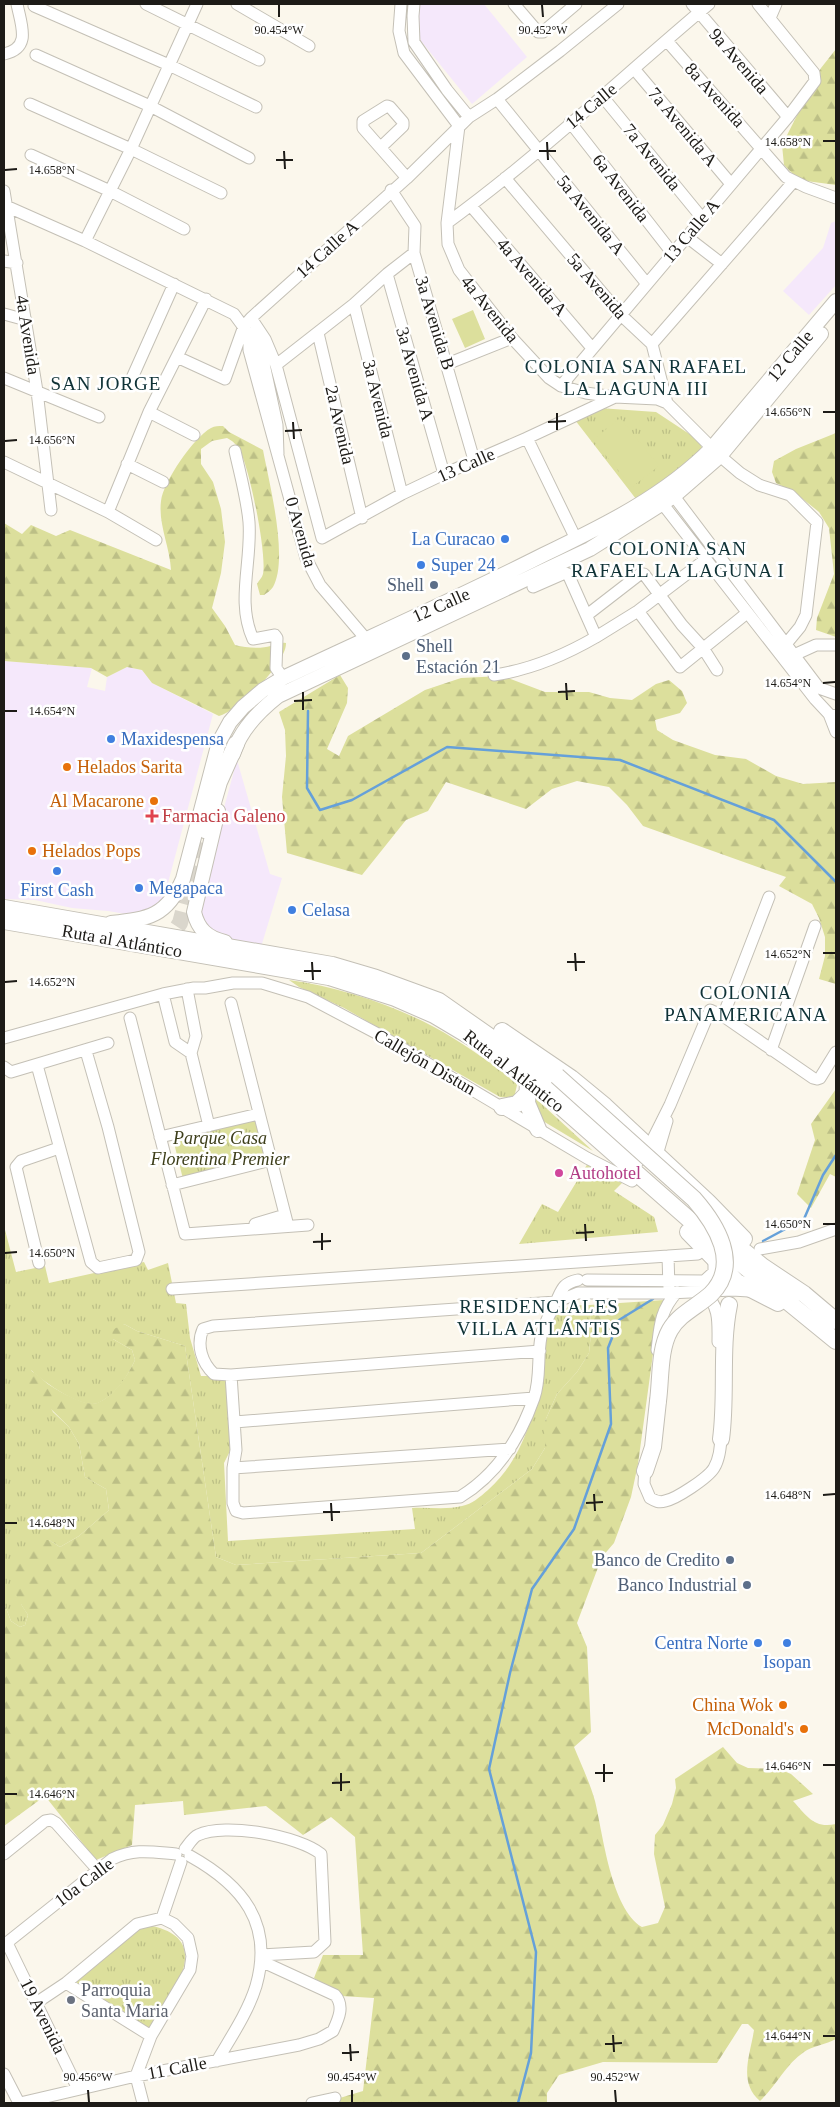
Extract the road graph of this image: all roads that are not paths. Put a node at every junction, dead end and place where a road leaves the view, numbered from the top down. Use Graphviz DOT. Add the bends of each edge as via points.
graph roads {
  1 [pos="17,4"];
  2 [pos="146,4"];
  3 [pos="197,4"];
  4 [pos="237,4"];
  5 [pos="401,4"];
  6 [pos="414,4"];
  7 [pos="514,4"];
  8 [pos="576,4"];
  9 [pos="618,4"];
  10 [pos="709,4"];
  11 [pos="758,4"];
  12 [pos="776,4"];
  13 [pos="34,6"];
  14 [pos="695,8"];
  15 [pos="770,18"];
  16 [pos="187,24"];
  17 [pos="667,41"];
  18 [pos="309,46"];
  19 [pos="8,53"];
  20 [pos="36,55"];
  21 [pos="259,60"];
  22 [pos="169,65"];
  23 [pos="635,70"];
  24 [pos="602,96"];
  25 [pos="497,99"];
  26 [pos="30,104"];
  27 [pos="150,106"];
  28 [pos="256,107"];
  29 [pos="788,117"];
  30 [pos="468,118"];
  31 [pos="570,122"];
  32 [pos="459,126"];
  33 [pos="761,147"];
  34 [pos="131,148"];
  35 [pos="381,148"];
  36 [pos="538,150"];
  37 [pos="31,155"];
  38 [pos="249,158"];
  39 [pos="407,178"];
  40 [pos="505,178"];
  41 [pos="794,181"];
  42 [pos="731,184"];
  43 [pos="391,190"];
  44 [pos="4,191"];
  45 [pos="110,191"];
  46 [pos="221,193"];
  47 [pos="836,198"];
  48 [pos="5,206"];
  49 [pos="471,206"];
  50 [pos="702,218"];
  51 [pos="447,223"];
  52 [pos="184,229"];
  53 [pos="688,236"];
  54 [pos="85,241"];
  55 [pos="414,253"];
  56 [pos="672,254"];
  57 [pos="4,261"];
  58 [pos="17,263"];
  59 [pos="722,264"];
  60 [pos="386,274"];
  61 [pos="174,284"];
  62 [pos="647,284"];
  63 [pos="206,299"];
  64 [pos="836,301"];
  65 [pos="354,304"];
  66 [pos="4,314"];
  67 [pos="620,315"];
  68 [pos="836,316"];
  69 [pos="26,320"];
  70 [pos="248,327"];
  71 [pos="318,333"];
  72 [pos="512,338"];
  73 [pos="652,344"];
  74 [pos="592,348"];
  75 [pos="177,357"];
  76 [pos="447,364"];
  77 [pos="276,365"];
  78 [pos="4,378"];
  79 [pos="132,378"];
  80 [pos="561,386"];
  81 [pos="37,391"];
  82 [pos="615,397"];
  83 [pos="667,403"];
  84 [pos="149,412"];
  85 [pos="99,417"];
  86 [pos="194,435"];
  87 [pos="526,438"];
  88 [pos="235,451"];
  89 [pos="716,452"];
  90 [pos="474,460"];
  91 [pos="4,462"];
  92 [pos="127,464"];
  93 [pos="444,474"];
  94 [pos="47,482"];
  95 [pos="163,482"];
  96 [pos="671,491"];
  97 [pos="402,494"];
  98 [pos="658,500"];
  99 [pos="51,510"];
  100 [pos="108,512"];
  101 [pos="362,518"];
  102 [pos="576,539"];
  103 [pos="156,540"];
  104 [pos="705,560"];
  105 [pos="533,587"];
  106 [pos="660,595"];
  107 [pos="638,611"];
  108 [pos="747,613"];
  109 [pos="587,614"];
  110 [pos="596,637"];
  111 [pos="786,644"];
  112 [pos="369,645"];
  113 [pos="836,645"];
  114 [pos="702,648"];
  115 [pos="794,655"];
  116 [pos="717,670"];
  117 [pos="494,675"];
  118 [pos="283,678"];
  119 [pos="836,694"];
  120 [pos="836,703"];
  121 [pos="266,706"];
  122 [pos="834,713"];
  123 [pos="224,731"];
  124 [pos="836,732"];
  125 [pos="236,744"];
  126 [pos="205,830"];
  127 [pos="768,897"];
  128 [pos="4,908"];
  129 [pos="4,921"];
  130 [pos="104,924"];
  131 [pos="815,926"];
  132 [pos="259,951"];
  133 [pos="188,992"];
  134 [pos="164,998"];
  135 [pos="439,1000"];
  136 [pos="230,1003"];
  137 [pos="723,1016"];
  138 [pos="130,1018"];
  139 [pos="4,1038"];
  140 [pos="108,1043"];
  141 [pos="4,1045"];
  142 [pos="86,1050"];
  143 [pos="771,1050"];
  144 [pos="836,1052"];
  145 [pos="191,1053"];
  146 [pos="545,1060"];
  147 [pos="37,1065"];
  148 [pos="4,1067"];
  149 [pos="526,1076"];
  150 [pos="548,1094"];
  151 [pos="526,1095"];
  152 [pos="502,1107"];
  153 [pos="259,1114"];
  154 [pos="209,1126"];
  155 [pos="538,1129"];
  156 [pos="160,1137"];
  157 [pos="59,1148"];
  158 [pos="653,1151"];
  159 [pos="271,1160"];
  160 [pos="632,1181"];
  161 [pos="172,1185"];
  162 [pos="286,1220"];
  163 [pos="308,1226"];
  164 [pos="836,1229"];
  165 [pos="760,1249"];
  166 [pos="698,1254"];
  167 [pos="668,1256"];
  168 [pos="714,1258"];
  169 [pos="39,1263"];
  170 [pos="580,1280"];
  171 [pos="775,1285"];
  172 [pos="172,1289"];
  173 [pos="672,1289"];
  174 [pos="700,1291"];
  175 [pos="755,1292"];
  176 [pos="578,1294"];
  177 [pos="804,1294"];
  178 [pos="731,1297"];
  179 [pos="556,1302"];
  180 [pos="717,1318"];
  181 [pos="808,1318"];
  182 [pos="836,1321"];
  183 [pos="836,1330"];
  184 [pos="836,1341"];
  185 [pos="540,1351"];
  186 [pos="231,1375"];
  187 [pos="534,1398"];
  188 [pos="234,1422"];
  189 [pos="721,1439"];
  190 [pos="510,1449"];
  191 [pos="233,1468"];
  192 [pos="645,1471"];
  193 [pos="4,1854"];
  194 [pos="183,1855"];
  195 [pos="97,1869"];
  196 [pos="162,1918"];
  197 [pos="5,1944"];
  198 [pos="261,1958"];
  199 [pos="66,1983"];
  200 [pos="36,2004"];
  201 [pos="151,2036"];
  202 [pos="217,2061"];
  203 [pos="4,2074"];
  204 [pos="136,2076"];
  205 [pos="78,2089"];
  206 [pos="335,2098"];
  207 [pos="19,2103"];
  208 [pos="142,2103"];
  209 [pos="312,2103"];
  1 -- 19 [label="street" via="23,38 20,47"];
  2 -- 16 [label="street"];
  3 -- 16 [label="street"];
  4 -- 18 [label="street"];
  5 -- 32 [label="street" via="399,31 404,53"];
  6 -- 30 [label="street" via="414,42"];
  7 -- 8 [label="street" via="538,32 543,32"];
  9 -- 25 [label="street, 14 Calle A"];
  10 -- 14 [label="street, 14 Calle"];
  11 -- 15 [label="street"];
  12 -- 15 [label="street"];
  13 -- 22 [label="street"];
  14 -- 17 [label="street, 14 Calle"];
  14 -- 29 [label="street, 9a Avenida"];
  15 -- 29 [label="street, 13 Calle A" via="814,73 815,81"];
  16 -- 21 [label="street"];
  16 -- 22 [label="street"];
  17 -- 23 [label="street, 14 Calle"];
  17 -- 33 [label="street, 8a Avenida"];
  20 -- 27 [label="street"];
  22 -- 27 [label="street"];
  22 -- 28 [label="street"];
  23 -- 24 [label="street, 14 Calle"];
  23 -- 42 [label="street, 7a Avenida A"];
  24 -- 31 [label="street, 14 Calle"];
  24 -- 50 [label="street, 7a Avenida"];
  25 -- 30 [label="street, 14 Calle A"];
  25 -- 36 [label="street, 5a Avenida A"];
  26 -- 34 [label="street"];
  27 -- 34 [label="street"];
  27 -- 38 [label="street"];
  29 -- 33 [label="street, 13 Calle A"];
  30 -- 32 [label="street, 14 Calle A"];
  31 -- 36 [label="street, 14 Calle"];
  31 -- 56 [label="street, 6a Avenida"];
  32 -- 39 [label="street, 14 Calle A"];
  32 -- 51 [label="street, 4a Avenida"];
  33 -- 41 [label="street, 8a Avenida" via="786,177"];
  33 -- 42 [label="street, 13 Calle A"];
  34 -- 45 [label="street"];
  34 -- 46 [label="street"];
  35 -- 39 [label="street"];
  36 -- 40 [label="street, 14 Calle"];
  36 -- 62 [label="street, 5a Avenida A"];
  37 -- 45 [label="street"];
  39 -- 43 [label="street, 14 Calle A"];
  40 -- 49 [label="street, 14 Calle"];
  40 -- 67 [label="street, 5a Avenida"];
  41 -- 47 [label="street, 8a Avenida"];
  41 -- 59 [label="street"];
  42 -- 50 [label="street, 13 Calle A"];
  43 -- 55 [label="street, 3a Avenida B" via="415,226"];
  43 -- 70 [label="street, 14 Calle A"];
  44 -- 48 [label="street, 4a Avenida"];
  45 -- 52 [label="street"];
  45 -- 54 [label="street"];
  48 -- 54 [label="street"];
  48 -- 58 [label="street, 4a Avenida"];
  49 -- 51 [label="street, 14 Calle"];
  49 -- 74 [label="street, 4a Avenida A"];
  50 -- 53 [label="street, 13 Calle A"];
  51 -- 72 [label="street, 4a Avenida" via="448,244 459,270"];
  53 -- 56 [label="street, 13 Calle A"];
  53 -- 59 [label="street"];
  54 -- 61 [label="street"];
  55 -- 60 [label="street"];
  55 -- 76 [label="street, 3a Avenida B"];
  56 -- 62 [label="street, 13 Calle A"];
  57 -- 58 [label="street"];
  58 -- 69 [label="street, 4a Avenida"];
  59 -- 73 [label="street"];
  60 -- 65 [label="street"];
  60 -- 93 [label="street, 3a Avenida A"];
  61 -- 63 [label="street"];
  61 -- 79 [label="street"];
  62 -- 67 [label="street, 13 Calle A"];
  63 -- 70 [label="street" via="234,314"];
  63 -- 75 [label="street"];
  64 -- 89 [label="main road, 12 Calle"];
  65 -- 71 [label="street"];
  65 -- 97 [label="street, 3a Avenida"];
  66 -- 69 [label="street"];
  67 -- 73 [label="street, 5a Avenida"];
  67 -- 74 [label="street, 13 Calle A"];
  68 -- 89 [label="main road, 12 Calle"];
  69 -- 81 [label="street, 4a Avenida"];
  70 -- 75 [label="street" via="226,379"];
  70 -- 77 [label="street" via="265,339"];
  70 -- 112 [label="street, 0 Avenida" via="271,388 278,454 306,558 314,578"];
  71 -- 77 [label="street"];
  71 -- 101 [label="street, 2a Avenida"];
  72 -- 76 [label="street"];
  72 -- 80 [label="street, 4a Avenida" via="549,378"];
  73 -- 83 [label="street"];
  74 -- 80 [label="street, 13 Calle A"];
  75 -- 84 [label="street"];
  76 -- 90 [label="street, 3a Avenida B"];
  77 -- 101 [label="street, 13 Calle" via="320,537 324,538"];
  78 -- 81 [label="street"];
  80 -- 82 [label="street, 4a Avenida"];
  81 -- 85 [label="street"];
  81 -- 94 [label="street, 4a Avenida"];
  82 -- 83 [label="street, 4a Avenida" via="656,399"];
  82 -- 87 [label="street, 13 Calle"];
  83 -- 89 [label="street"];
  84 -- 86 [label="street"];
  84 -- 92 [label="street"];
  87 -- 90 [label="street, 13 Calle"];
  87 -- 102 [label="street"];
  88 -- 118 [label="street" via="249,522 246,619 253,640 275,635 277,638 276,668"];
  89 -- 96 [label="main road, 12 Calle"];
  89 -- 111 [label="street" via="740,474 759,485 790,495 817,522 806,615"];
  90 -- 93 [label="street, 13 Calle"];
  91 -- 94 [label="street"];
  92 -- 95 [label="street"];
  92 -- 100 [label="street"];
  93 -- 97 [label="street, 13 Calle"];
  94 -- 99 [label="street, 4a Avenida"];
  94 -- 100 [label="street"];
  96 -- 98 [label="main road, 12 Calle"];
  96 -- 111 [label="street"];
  97 -- 101 [label="street, 13 Calle"];
  98 -- 102 [label="main road, 12 Calle"];
  98 -- 104 [label="street"];
  98 -- 112 [label="main road, 12 Calle" via="590,549"];
  100 -- 103 [label="street"];
  102 -- 112 [label="main road, 12 Calle"];
  104 -- 106 [label="street"];
  104 -- 108 [label="street"];
  105 -- 109 [label="street" via="567,573"];
  106 -- 107 [label="street"];
  106 -- 109 [label="street" via="644,574 640,574"];
  106 -- 114 [label="street"];
  107 -- 110 [label="street"];
  107 -- 114 [label="street" via="680,667"];
  108 -- 114 [label="street"];
  108 -- 122 [label="street" via="815,699"];
  109 -- 110 [label="street"];
  110 -- 117 [label="street" via="526,668"];
  111 -- 115 [label="street"];
  112 -- 118 [label="main road, 12 Calle"];
  112 -- 121 [label="main road, 12 Calle"];
  113 -- 115 [label="street" via="816,645"];
  114 -- 116 [label="street"];
  115 -- 119 [label="street" via="819,688"];
  118 -- 123 [label="main road, 12 Calle" via="253,698"];
  120 -- 122 [label="street"];
  121 -- 123 [label="main road" via="253,712 236,731"];
  121 -- 125 [label="main road, 12 Calle"];
  122 -- 124 [label="street"];
  123 -- 130 [label="main road, 12 Calle" via="213,757 176,895 152,917"];
  125 -- 126 [label="highway" via="219,782"];
  125 -- 132 [label="main road, 12 Calle" via="194,912 197,924 208,935"];
  127 -- 137 [label="street"];
  128 -- 130 [label="highway, Ruta al Atlántico"];
  129 -- 149 [label="highway, Ruta al Atlántico" via="329,977 434,1014 491,1049"];
  130 -- 132 [label="highway, Ruta al Atlántico"];
  131 -- 143 [label="street"];
  132 -- 135 [label="highway, Ruta al Atlántico" via="332,965"];
  133 -- 134 [label="street, Callejón Distun"];
  133 -- 145 [label="street" via="196,1036"];
  133 -- 152 [label="street, Callejón Distun" via="233,983 262,983 308,997"];
  134 -- 139 [label="street, Callejón Distun"];
  134 -- 141 [label="street, Callejón Distun"];
  134 -- 145 [label="street" via="174,1042"];
  135 -- 146 [label="highway" via="478,1016"];
  135 -- 177 [label="highway, Ruta al Atlántico" via="533,1067 693,1210 762,1266"];
  136 -- 153 [label="street"];
  137 -- 143 [label="street"];
  137 -- 158 [label="street" via="709,1011"];
  138 -- 156 [label="street"];
  140 -- 142 [label="street"];
  142 -- 147 [label="street"];
  142 -- 157 [label="street" via="139,1252 136,1260 98,1268 93,1266"];
  143 -- 144 [label="street" via="816,1079"];
  145 -- 154 [label="street"];
  146 -- 158 [label="highway" via="605,1106"];
  146 -- 192 [label="highway, bridge" via="557,1076 694,1199 708,1214 722,1239 725,1261 718,1285 675,1324 666,1339 652,1447"];
  147 -- 148 [label="street" via="11,1072"];
  147 -- 157 [label="street"];
  149 -- 150 [label="highway, Ruta al Atlántico"];
  149 -- 151 [label="highway"];
  150 -- 160 [label="highway" via="560,1113"];
  150 -- 181 [label="highway, Ruta al Atlántico" via="717,1244"];
  151 -- 152 [label="highway" via="517,1104"];
  151 -- 155 [label="highway" via="529,1112"];
  152 -- 155 [label="street, Callejón Distun"];
  153 -- 154 [label="street"];
  153 -- 159 [label="street"];
  154 -- 156 [label="street"];
  155 -- 160 [label="street, Callejón Distun"];
  156 -- 161 [label="street"];
  157 -- 169 [label="street" via="21,1161 16,1168"];
  158 -- 177 [label="highway" via="756,1252"];
  159 -- 161 [label="street"];
  159 -- 162 [label="street"];
  160 -- 168 [label="highway"];
  161 -- 162 [label="street" via="186,1234 234,1230"];
  162 -- 163 [label="street"];
  164 -- 165 [label="street" via="799,1242"];
  166 -- 167 [label="street"];
  167 -- 172 [label="street"];
  167 -- 173 [label="street"];
  168 -- 173 [label="street" via="716,1267 708,1279"];
  168 -- 175 [label="highway" via="737,1282"];
  170 -- 173 [label="street"];
  170 -- 176 [label="street" via="574,1288"];
  170 -- 179 [label="street" via="564,1285"];
  171 -- 183 [label="highway"];
  173 -- 174 [label="street"];
  173 -- 176 [label="street"];
  173 -- 192 [label="street" via="660,1319"];
  174 -- 178 [label="street"];
  174 -- 180 [label="street" via="714,1304"];
  175 -- 178 [label="street"];
  175 -- 181 [label="highway"];
  176 -- 179 [label="street"];
  177 -- 182 [label="highway, Ruta al Atlántico"];
  178 -- 180 [label="street" via="723,1298"];
  178 -- 189 [label="highway" via="726,1325 725,1406"];
  179 -- 185 [label="street" via="546,1320"];
  179 -- 186 [label="street" via="203,1329 200,1336 206,1367 214,1374"];
  180 -- 189 [label="street"];
  181 -- 184 [label="highway, Ruta al Atlántico"];
  185 -- 186 [label="street"];
  185 -- 187 [label="street"];
  186 -- 188 [label="street"];
  187 -- 188 [label="street"];
  187 -- 190 [label="street"];
  188 -- 191 [label="street" via="236,1450"];
  189 -- 192 [label="street" via="713,1469 672,1499 656,1502 650,1498 646,1492"];
  190 -- 191 [label="street"];
  190 -- 191 [label="street" via="489,1475 460,1497 243,1512 236,1511 233,1503"];
  193 -- 195 [label="street" via="45,1821 51,1820"];
  194 -- 195 [label="street, 10a Calle" via="142,1850 126,1852"];
  194 -- 196 [label="street"];
  194 -- 198 [label="street" via="214,1869 239,1892 252,1912"];
  194 -- 198 [label="street" via="196,1836 212,1831 260,1832 313,1847 321,1854 325,1942 314,1952"];
  195 -- 197 [label="street, 10a Calle"];
  196 -- 199 [label="street" via="137,1924"];
  196 -- 201 [label="street" via="174,1924 188,1938 192,1956 190,1970"];
  197 -- 200 [label="street, 19 Avenida"];
  198 -- 202 [label="street" via="255,1987 245,2011"];
  198 -- 202 [label="street, 11 Calle" via="339,1999 340,2008 333,2031 319,2040 300,2045"];
  199 -- 200 [label="street"];
  199 -- 201 [label="street"];
  200 -- 205 [label="street, 19 Avenida"];
  201 -- 204 [label="street"];
  202 -- 204 [label="street, 11 Calle"];
  203 -- 207 [label="street"];
  204 -- 205 [label="street, 11 Calle"];
  204 -- 208 [label="street"];
  205 -- 207 [label="street, 11 Calle"];
  206 -- 209 [label="street"];
}
